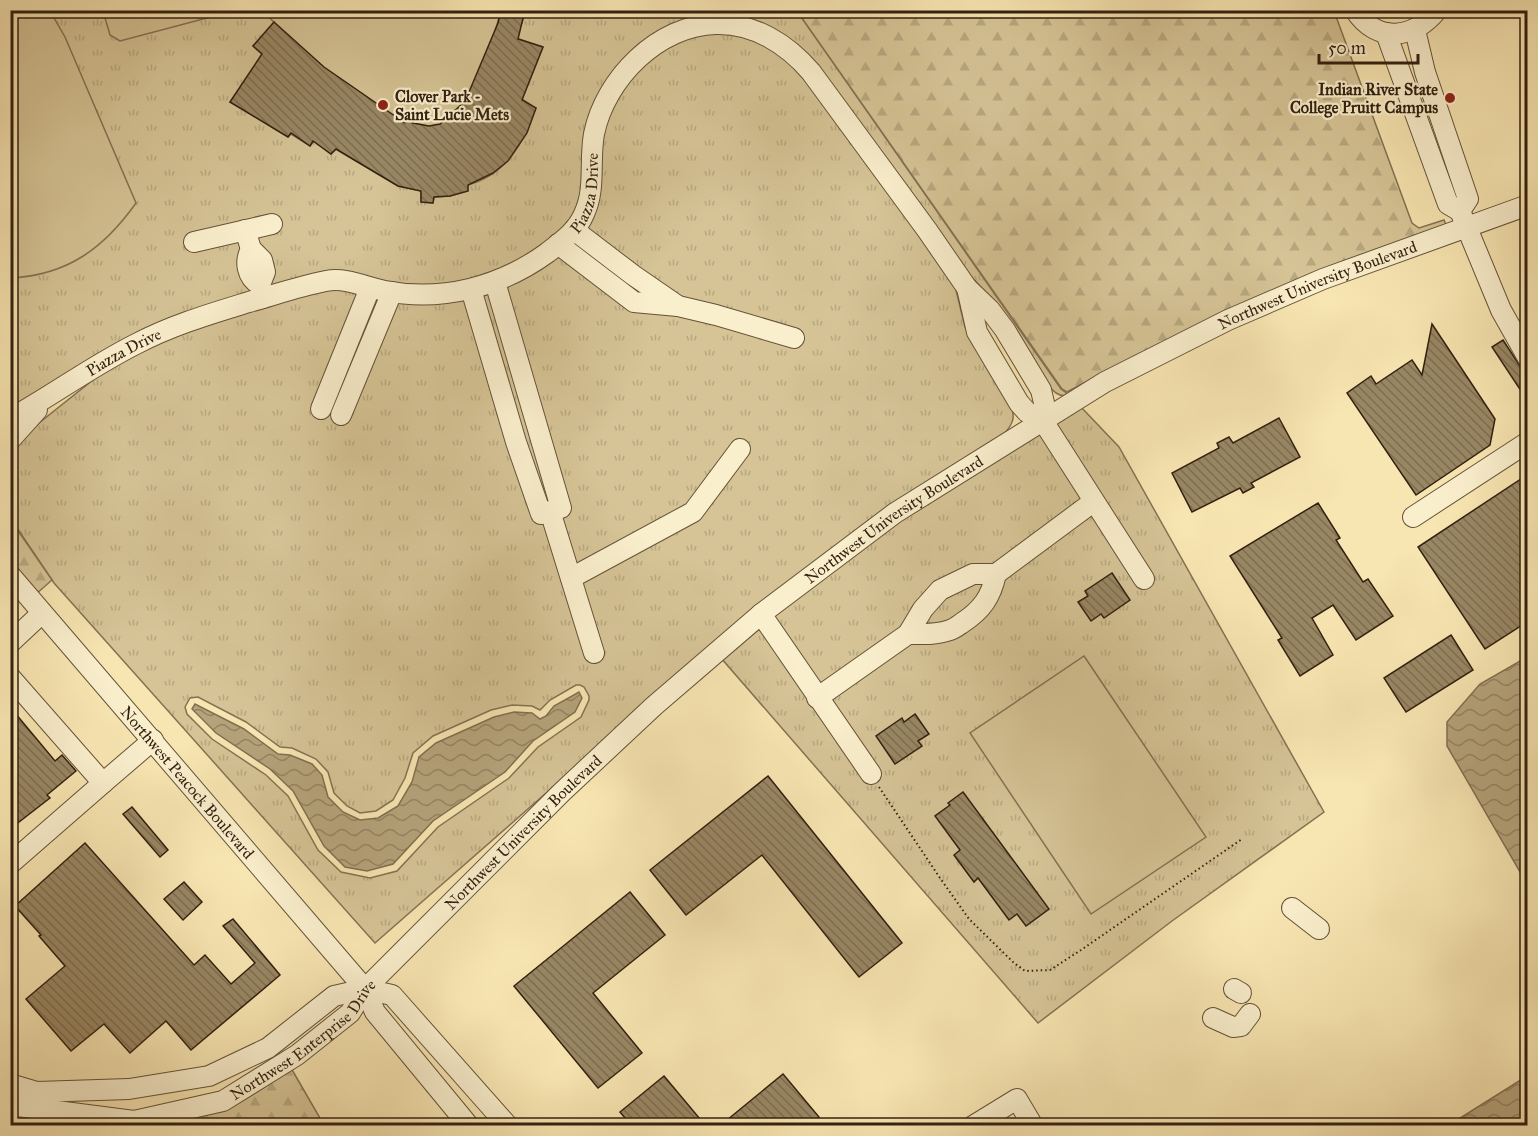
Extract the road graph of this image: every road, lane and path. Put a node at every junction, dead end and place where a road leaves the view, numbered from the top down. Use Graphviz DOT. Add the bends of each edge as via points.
graph roads {
  1 [pos="1355,10"];
  2 [pos="1437,10"];
  3 [pos="1415,30"];
  4 [pos="1386,33"];
  5 [pos="1527,205"];
  6 [pos="1463,218"];
  7 [pos="272,224"];
  8 [pos="245,230"];
  9 [pos="574,230"];
  10 [pos="194,242"];
  11 [pos="558,244"];
  12 [pos="495,282"];
  13 [pos="370,288"];
  14 [pos="471,289"];
  15 [pos="262,292"];
  16 [pos="392,292"];
  17 [pos="678,306"];
  18 [pos="794,338"];
  19 [pos="1527,358"];
  20 [pos="46,399"];
  21 [pos="321,409"];
  22 [pos="340,416"];
  23 [pos="10,419"];
  24 [pos="1043,421"];
  25 [pos="10,440"];
  26 [pos="1527,442"];
  27 [pos="740,449"];
  28 [pos="1094,502"];
  29 [pos="551,511"];
  30 [pos="1413,517"];
  31 [pos="996,574"];
  32 [pos="10,575"];
  33 [pos="571,578"];
  34 [pos="1144,579"];
  35 [pos="42,613"];
  36 [pos="761,614"];
  37 [pos="908,634"];
  38 [pos="10,643"];
  39 [pos="594,652"];
  40 [pos="13,683"];
  41 [pos="817,698"];
  42 [pos="153,740"];
  43 [pos="871,774"];
  44 [pos="104,783"];
  45 [pos="1242,839"];
  46 [pos="10,864"];
  47 [pos="1292,908"];
  48 [pos="1319,929"];
  49 [pos="365,989"];
  50 [pos="1250,1014"];
  51 [pos="1213,1018"];
  52 [pos="10,1084"];
  53 [pos="10,1104"];
  54 [pos="134,1123"];
  55 [pos="469,1125"];
  56 [pos="508,1125"];
  57 [pos="973,1125"];
  58 [pos="1034,1125"];
  1 -- 4 [label="street" via="1372,28"];
  2 -- 3 [label="street"];
  3 -- 4 [label="street"];
  3 -- 6 [label="street" via="1425,72 1468,197"];
  4 -- 6 [label="street" via="1448,204"];
  5 -- 6 [label="street, Northwest University Boulevard"];
  6 -- 19 [label="street" via="1501,310"];
  6 -- 24 [label="street, Northwest University Boulevard" via="1228,320 1105,382"];
  7 -- 8 [label="street"];
  8 -- 10 [label="street"];
  8 -- 15 [label="street" via="251,249 262,260"];
  9 -- 11 [label="street, Piazza Drive"];
  9 -- 17 [label="street"];
  9 -- 24 [label="street, Piazza Drive" via="588,202 597,123 622,77 645,53 671,35 698,25 726,24 750,29 792,52 805,65 967,288 974,323 988,352 1019,404"];
  11 -- 12 [label="street, Piazza Drive"];
  11 -- 17 [label="street" via="634,302"];
  12 -- 14 [label="street, Piazza Drive"];
  12 -- 29 [label="street"];
  13 -- 15 [label="street, Piazza Drive" via="330,280"];
  13 -- 16 [label="street, Piazza Drive"];
  13 -- 21 [label="street"];
  14 -- 16 [label="street, Piazza Drive" via="430,294"];
  14 -- 29 [label="street" via="516,442"];
  15 -- 20 [label="street, Piazza Drive" via="161,331 106,360"];
  16 -- 22 [label="street"];
  17 -- 18 [label="street"];
  20 -- 23 [label="street, Piazza Drive"];
  20 -- 25 [label="street, Piazza Drive"];
  24 -- 28 [label="street"];
  24 -- 36 [label="street, Northwest University Boulevard" via="895,513"];
  26 -- 30 [label="street"];
  27 -- 33 [label="street" via="693,512"];
  28 -- 31 [label="street"];
  28 -- 34 [label="street"];
  29 -- 33 [label="street"];
  31 -- 37 [label="street" via="973,574 940,590"];
  31 -- 37 [label="street" via="985,605 974,615 951,630"];
  32 -- 35 [label="street, Northwest Peacock Boulevard"];
  33 -- 39 [label="street"];
  35 -- 38 [label="street"];
  35 -- 42 [label="street, Northwest Peacock Boulevard"];
  36 -- 41 [label="street"];
  36 -- 49 [label="street, Northwest University Boulevard" via="562,792"];
  37 -- 41 [label="street"];
  40 -- 44 [label="street"];
  41 -- 43 [label="street"];
  42 -- 44 [label="street"];
  42 -- 49 [label="street, Northwest Peacock Boulevard"];
  43 -- 45 [label="path" via="969,919 1025,970 1050,970"];
  44 -- 46 [label="street"];
  47 -- 48 [label="street"];
  49 -- 52 [label="street, Northwest Enterprise Drive" via="334,996 268,1048 208,1076 129,1089 37,1092"];
  49 -- 54 [label="street, Northwest Enterprise Drive" via="350,1013 297,1055 223,1101"];
  49 -- 55 [label="street, Northwest Peacock Boulevard" via="378,1015"];
  49 -- 56 [label="street" via="392,995"];
  50 -- 51 [label="street" via="1241,1026 1233,1027"];
  53 -- 54 [label="street, Northwest Enterprise Drive"];
  57 -- 58 [label="street" via="1017,1099"];
}
